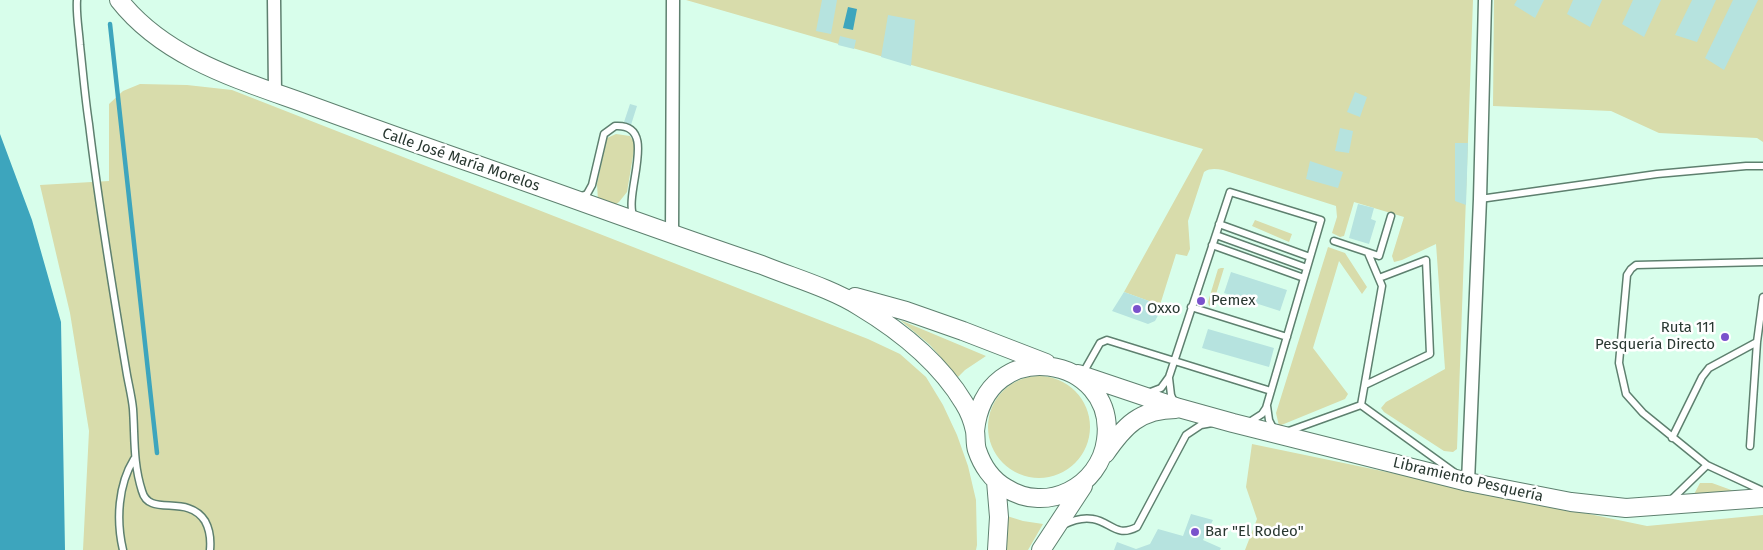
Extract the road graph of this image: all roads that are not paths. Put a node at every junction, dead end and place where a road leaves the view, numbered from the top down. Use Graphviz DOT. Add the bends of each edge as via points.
graph roads {
  1 [pos="76,0"];
  2 [pos="119,0"];
  3 [pos="274,0"];
  4 [pos="673,0"];
  5 [pos="1485,0"];
  6 [pos="275,92"];
  7 [pos="1763,166"];
  8 [pos="573,199"];
  9 [pos="1480,199"];
  10 [pos="1390,216"];
  11 [pos="638,223"];
  12 [pos="1219,224"];
  13 [pos="672,235"];
  14 [pos="1216,235"];
  15 [pos="1334,242"];
  16 [pos="1212,245"];
  17 [pos="1368,253"];
  18 [pos="1310,256"];
  19 [pos="1763,262"];
  20 [pos="1307,268"];
  21 [pos="1304,278"];
  22 [pos="1380,278"];
  23 [pos="821,288"];
  24 [pos="1763,297"];
  25 [pos="1191,307"];
  26 [pos="1287,337"];
  27 [pos="1757,342"];
  28 [pos="1174,362"];
  29 [pos="1059,368"];
  30 [pos="1082,376"];
  31 [pos="1169,377"];
  32 [pos="1365,385"];
  33 [pos="1271,391"];
  34 [pos="1138,394"];
  35 [pos="1267,405"];
  36 [pos="1361,405"];
  37 [pos="1185,410"];
  38 [pos="1237,424"];
  39 [pos="975,430"];
  40 [pos="1279,435"];
  41 [pos="1672,438"];
  42 [pos="1750,446"];
  43 [pos="134,459"];
  44 [pos="1707,465"];
  45 [pos="1093,473"];
  46 [pos="996,481"];
  47 [pos="1468,482"];
  48 [pos="1763,491"];
  49 [pos="1763,498"];
  50 [pos="1664,507"];
  51 [pos="1054,531"];
  52 [pos="123,550"];
  53 [pos="210,550"];
  54 [pos="996,550"];
  55 [pos="1041,550"];
  1 -- 43 [label="lane" via="97,190 132,408"];
  2 -- 6 [label="main road, Calle José María Morelos" via="134,17 179,51 219,71"];
  3 -- 6 [label="street"];
  4 -- 13 [label="street"];
  5 -- 9 [label="street"];
  6 -- 8 [label="main road, Calle José María Morelos"];
  7 -- 9 [label="lane" via="1657,174"];
  8 -- 11 [label="main road, Calle José María Morelos"];
  8 -- 11 [label="lane" via="590,190 604,134 616,126 629,128 639,143 630,205"];
  9 -- 47 [label="street"];
  10 -- 17 [label="lane" via="1379,256"];
  11 -- 13 [label="main road, Calle José María Morelos"];
  12 -- 14 [label="lane"];
  12 -- 18 [label="lane"];
  12 -- 18 [label="lane" via="1230,192 1321,220"];
  13 -- 23 [label="main road, Calle José María Morelos"];
  14 -- 16 [label="lane"];
  14 -- 20 [label="lane"];
  15 -- 17 [label="lane"];
  16 -- 21 [label="lane"];
  16 -- 25 [label="lane"];
  17 -- 22 [label="lane"];
  18 -- 20 [label="lane"];
  19 -- 41 [label="lane" via="1636,265 1627,275 1619,363 1626,394"];
  20 -- 21 [label="lane"];
  21 -- 26 [label="lane"];
  22 -- 32 [label="lane" via="1382,286"];
  22 -- 32 [label="lane" via="1426,260 1430,354"];
  23 -- 29 [label="main road" via="906,311"];
  23 -- 39 [label="main road" via="858,306 926,357 964,403"];
  24 -- 27 [label="lane"];
  25 -- 26 [label="lane"];
  25 -- 28 [label="lane"];
  26 -- 33 [label="lane"];
  27 -- 41 [label="lane" via="1709,368"];
  27 -- 42 [label="lane"];
  28 -- 30 [label="lane" via="1107,340 1100,343"];
  28 -- 31 [label="lane"];
  28 -- 33 [label="lane"];
  29 -- 30 [label="main road"];
  29 -- 39 [label="main road" via="1034,366 1004,376 983,400"];
  29 -- 45 [label="main road" via="1088,385 1103,411 1107,440"];
  30 -- 34 [label="main road"];
  31 -- 34 [label="lane" via="1157,390"];
  31 -- 37 [label="lane" via="1172,399"];
  32 -- 36 [label="lane"];
  33 -- 35 [label="lane"];
  34 -- 37 [label="main road"];
  35 -- 38 [label="lane" via="1262,414"];
  35 -- 40 [label="lane" via="1269,420"];
  36 -- 40 [label="lane"];
  36 -- 47 [label="lane"];
  37 -- 38 [label="main road, Libramiento Pesquería"];
  37 -- 45 [label="main road" via="1162,410 1131,422 1117,436"];
  38 -- 40 [label="main road, Libramiento Pesquería"];
  38 -- 51 [label="lane" via="1201,425 1186,435 1136,527 1118,531 1086,518"];
  39 -- 46 [label="main road" via="977,449 984,466"];
  40 -- 47 [label="main road, Libramiento Pesquería"];
  41 -- 44 [label="lane"];
  43 -- 52 [label="lane" via="121,491"];
  43 -- 53 [label="lane" via="145,500 155,505 193,509 210,532"];
  44 -- 48 [label="lane"];
  44 -- 50 [label="lane"];
  45 -- 46 [label="main road" via="1068,493 1043,498 1017,494"];
  45 -- 51 [label="main road"];
  46 -- 54 [label="main road"];
  47 -- 50 [label="main road, Libramiento Pesquería" via="1606,507"];
  49 -- 50 [label="main road, Libramiento Pesquería"];
  51 -- 55 [label="main road"];
}
